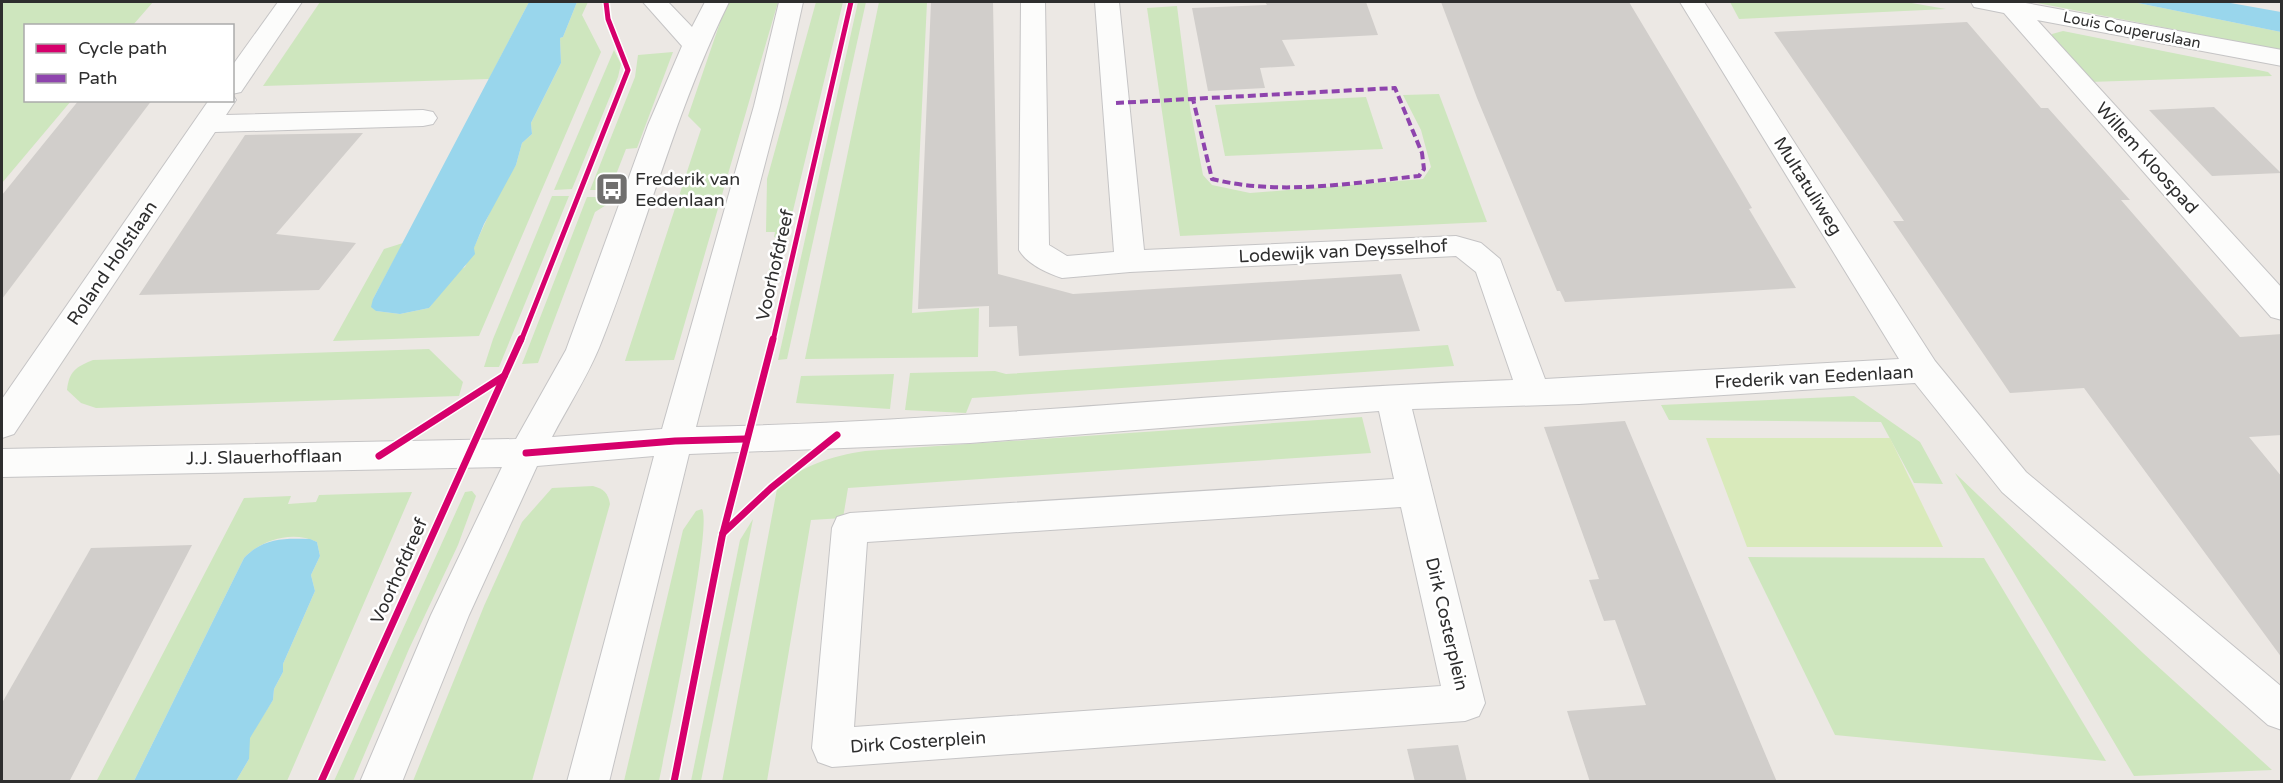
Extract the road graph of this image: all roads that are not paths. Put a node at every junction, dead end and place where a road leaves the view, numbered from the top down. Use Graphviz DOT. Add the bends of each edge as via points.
graph roads {
  1 [pos="290,2"];
  2 [pos="655,2"];
  3 [pos="717,2"];
  4 [pos="791,2"];
  5 [pos="1033,2"];
  6 [pos="1107,2"];
  7 [pos="1692,2"];
  8 [pos="1983,2"];
  9 [pos="2012,7"];
  10 [pos="695,45"];
  11 [pos="2282,58"];
  12 [pos="234,83"];
  13 [pos="214,112"];
  14 [pos="423,118"];
  15 [pos="1130,261"];
  16 [pos="2282,309"];
  17 [pos="1923,370"];
  18 [pos="1533,392"];
  19 [pos="1392,397"];
  20 [pos="2,425"];
  21 [pos="675,441"];
  22 [pos="526,453"];
  23 [pos="2,463"];
  24 [pos="1415,492"];
  25 [pos="2282,712"];
  26 [pos="381,782"];
  27 [pos="588,782"];
  1 -- 12 [label="street"];
  2 -- 10 [label="street"];
  3 -- 10 [label="street"];
  4 -- 21 [label="street" via="767,106"];
  5 -- 15 [label="street, Lodewijk van Deysselhof" via="1034,250 1062,267"];
  6 -- 15 [label="street"];
  7 -- 17 [label="street, Multatuliweg"];
  8 -- 9 [label="street, Louis Couperuslaan"];
  9 -- 11 [label="street, Louis Couperuslaan"];
  9 -- 16 [label="street, Willem Kloospad"];
  10 -- 22 [label="street" via="643,176 582,350"];
  13 -- 14 [label="street"];
  13 -- 20 [label="street, Roland Holstlaan"];
  15 -- 18 [label="street, Lodewijk van Deysselhof" via="1440,246 1470,250 1489,267"];
  17 -- 18 [label="street, Frederik van Eedenlaan"];
  17 -- 25 [label="street, Frederik van Eedenlaan" via="2014,482"];
  18 -- 19 [label="street"];
  19 -- 21 [label="street" via="970,430"];
  19 -- 24 [label="street, Dirk Costerplein"];
  21 -- 22 [label="street, J.J. Slauerhofflaan"];
  21 -- 27 [label="street"];
  22 -- 23 [label="street, J.J. Slauerhofflaan"];
  22 -- 26 [label="street" via="450,615"];
  24 -- 24 [label="street, Dirk Costerplein" via="1465,703 832,748 850,528"];
}
